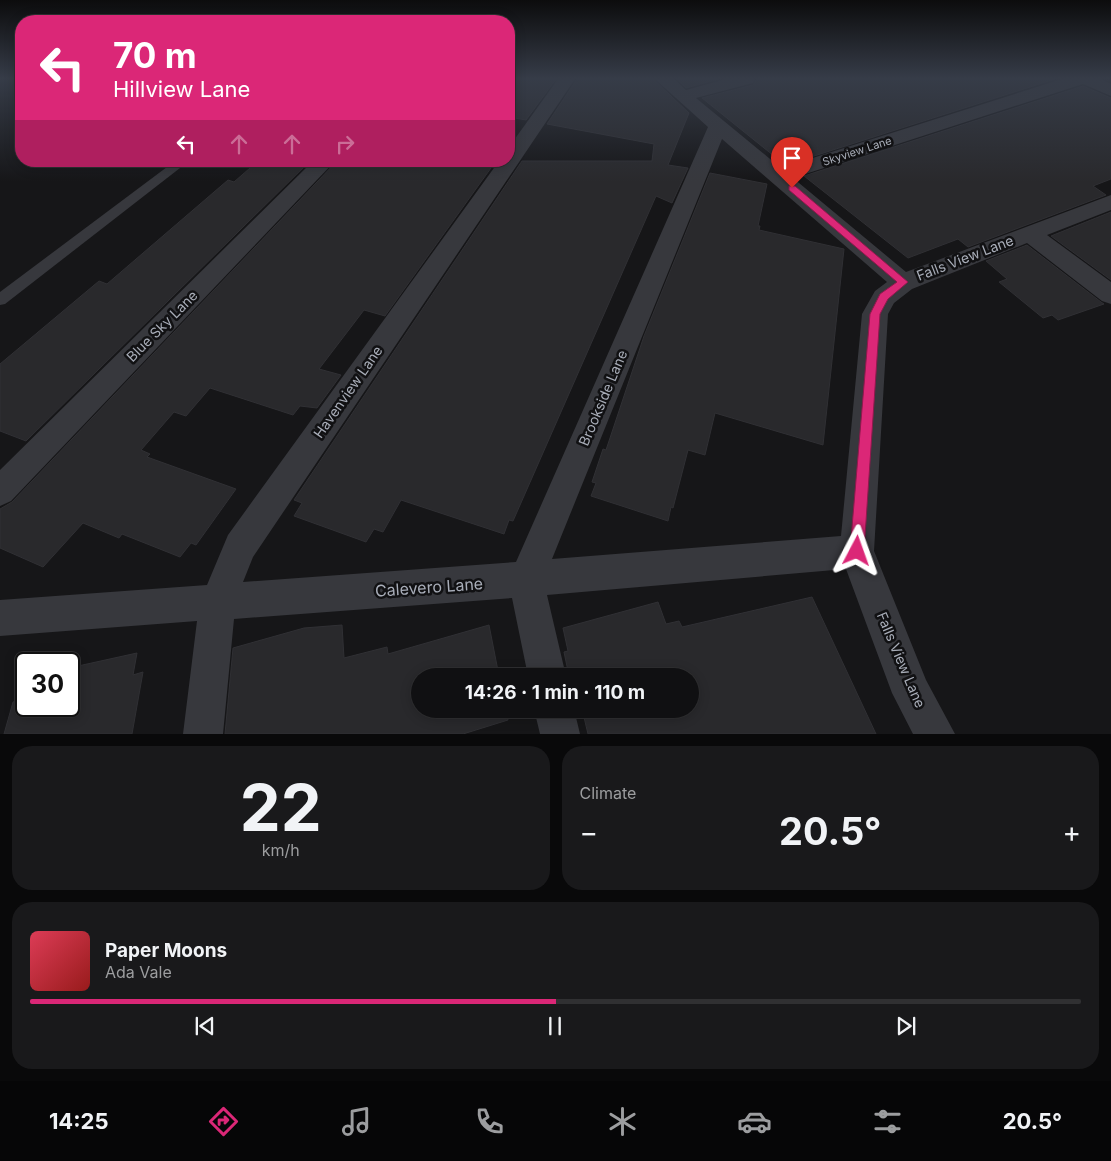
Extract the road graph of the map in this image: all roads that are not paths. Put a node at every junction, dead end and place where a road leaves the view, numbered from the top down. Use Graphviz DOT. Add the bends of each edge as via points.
graph roads {
  1 [pos="543,113"];
  2 [pos="703,113"];
  3 [pos="973,113"];
  4 [pos="718,126"];
  5 [pos="515,153"];
  6 [pos="175,167"];
  7 [pos="319,167"];
  8 [pos="506,167"];
  9 [pos="778,176"];
  10 [pos="1108,206"];
  11 [pos="1029,234"];
  12 [pos="903,282"];
  13 [pos="1111,295"];
  14 [pos="0,300"];
  15 [pos="0,491"];
  16 [pos="857,551"];
  17 [pos="526,579"];
  18 [pos="217,603"];
  19 [pos="0,618"];
  20 [pos="545,668"];
  21 [pos="556,718"];
  22 [pos="203,734"];
  23 [pos="560,734"];
  24 [pos="935,734"];
  1 -- 5 [label="street, Havenview Lane"];
  2 -- 4 [label="street"];
  3 -- 9 [label="street, Skyview Lane"];
  4 -- 9 [label="street"];
  4 -- 17 [label="street, Brookside Lane"];
  6 -- 14 [label="lane"];
  7 -- 15 [label="street, Blue Sky Lane"];
  8 -- 18 [label="street, Havenview Lane" via="240,547"];
  9 -- 12 [label="street"];
  10 -- 11 [label="street, Falls View Lane"];
  11 -- 12 [label="street, Falls View Lane"];
  11 -- 13 [label="street"];
  12 -- 16 [label="street, Falls View Lane" via="884,297 875,314"];
  16 -- 17 [label="street, Calevero Lane"];
  16 -- 24 [label="street, Falls View Lane" via="912,693"];
  17 -- 18 [label="street, Calevero Lane"];
  17 -- 20 [label="street"];
  18 -- 19 [label="street, Calevero Lane"];
  18 -- 22 [label="street, Havenview Lane"];
  21 -- 23 [label="street"];
}
